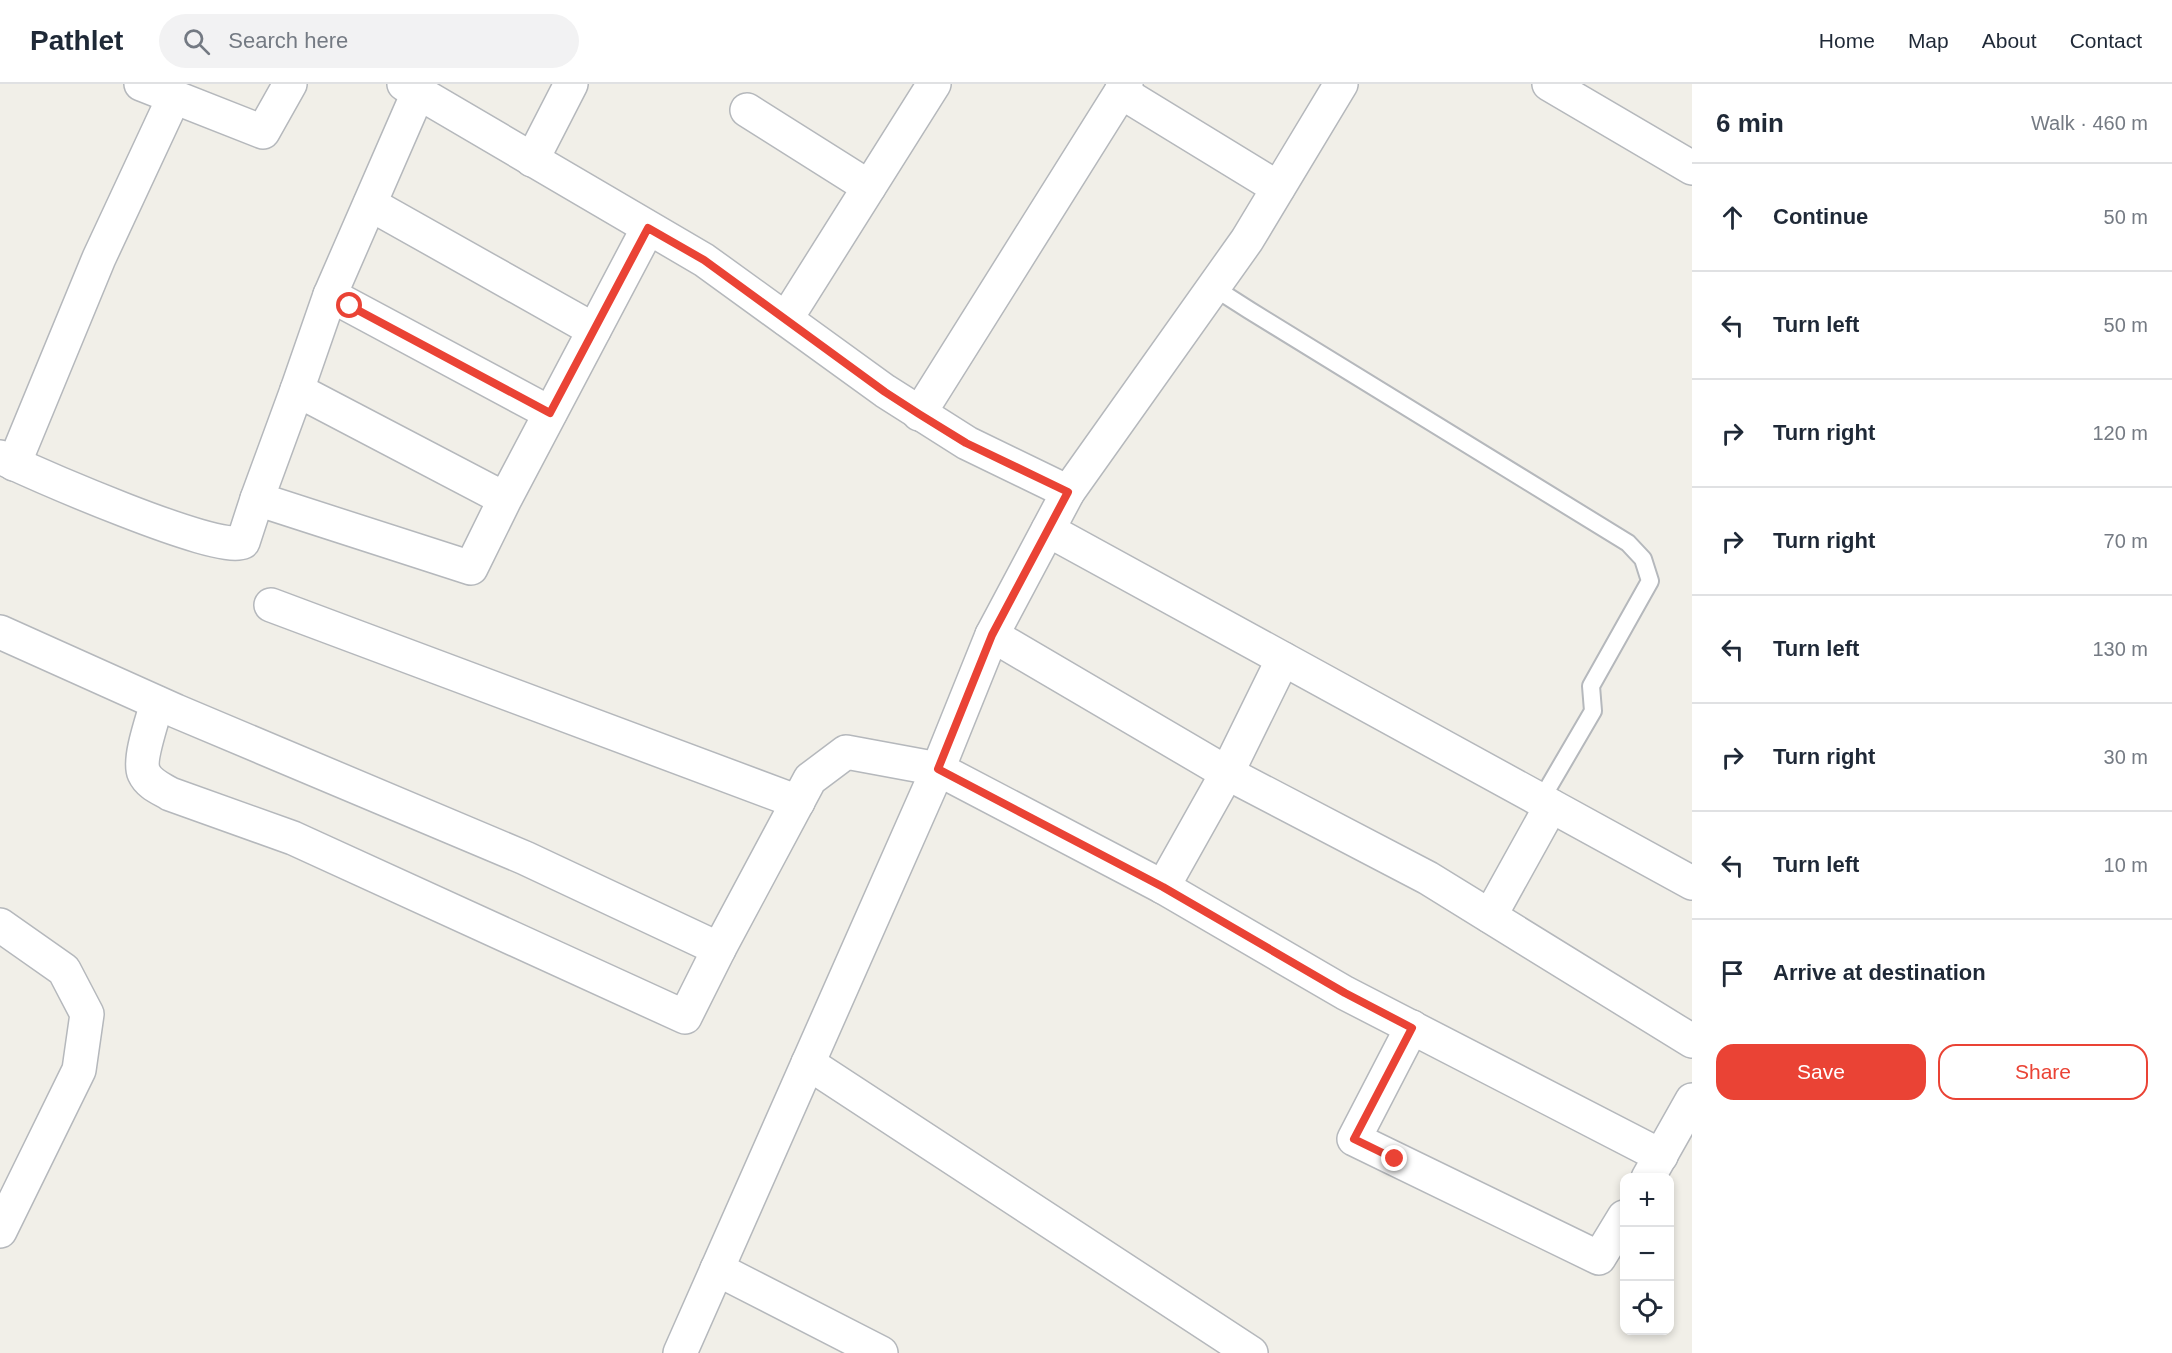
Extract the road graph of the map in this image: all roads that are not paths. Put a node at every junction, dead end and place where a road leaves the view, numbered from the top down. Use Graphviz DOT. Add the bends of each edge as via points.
graph roads {
  1 [pos="141,84"];
  2 [pos="290,84"];
  3 [pos="571,84"];
  4 [pos="934,84"];
  5 [pos="1341,84"];
  6 [pos="1550,84"];
  7 [pos="411,88"];
  8 [pos="1123,88"];
  9 [pos="174,97"];
  10 [pos="747,110"];
  11 [pos="532,160"];
  12 [pos="1692,168"];
  13 [pos="869,187"];
  14 [pos="1278,188"];
  15 [pos="370,204"];
  16 [pos="648,228"];
  17 [pos="1214,287"];
  18 [pos="330,295"];
  19 [pos="786,319"];
  20 [pos="594,330"];
  21 [pos="297,390"];
  22 [pos="550,413"];
  23 [pos="919,414"];
  24 [pos="7,460"];
  25 [pos="1068,492"];
  26 [pos="257,499"];
  27 [pos="505,499"];
  28 [pos="1048,530"];
  29 [pos="271,605"];
  30 [pos="0,632"];
  31 [pos="992,635"];
  32 [pos="1283,658"];
  33 [pos="157,703"];
  34 [pos="938,769"];
  35 [pos="1227,773"];
  36 [pos="798,802"];
  37 [pos="1546,803"];
  38 [pos="1692,883"];
  39 [pos="1163,887"];
  40 [pos="1490,916"];
  41 [pos="0,925"];
  42 [pos="719,949"];
  43 [pos="1412,1028"];
  44 [pos="1692,1041"];
  45 [pos="808,1063"];
  46 [pos="1692,1100"];
  47 [pos="1655,1167"];
  48 [pos="1620,1224"];
  49 [pos="0,1231"];
  50 [pos="717,1269"];
  51 [pos="680,1353"];
  52 [pos="882,1353"];
  53 [pos="1251,1353"];
  1 -- 9 [label="street"];
  2 -- 9 [label="street" via="263,132"];
  3 -- 11 [label="street"];
  4 -- 13 [label="street"];
  5 -- 14 [label="street"];
  6 -- 12 [label="street"];
  7 -- 11 [label="street"];
  7 -- 15 [label="street"];
  8 -- 14 [label="street"];
  8 -- 23 [label="street"];
  9 -- 24 [label="street"];
  10 -- 13 [label="street"];
  11 -- 16 [label="street"];
  13 -- 19 [label="street"];
  14 -- 17 [label="street"];
  15 -- 18 [label="street"];
  15 -- 20 [label="street"];
  16 -- 19 [label="street" via="704,260"];
  16 -- 20 [label="street"];
  17 -- 25 [label="street"];
  17 -- 37 [label="lane" via="1628,543 1643,559 1650,581 1591,686 1593,711"];
  18 -- 21 [label="street"];
  18 -- 22 [label="street"];
  19 -- 23 [label="street"];
  20 -- 22 [label="street"];
  21 -- 26 [label="street"];
  21 -- 27 [label="street"];
  22 -- 27 [label="street"];
  23 -- 25 [label="street" via="966,443"];
  24 -- 26 [label="street" via="180,532 228,544 243,542"];
  25 -- 28 [label="street"];
  26 -- 27 [label="street" via="471,568"];
  28 -- 31 [label="street"];
  28 -- 32 [label="street"];
  29 -- 36 [label="street"];
  30 -- 33 [label="street"];
  31 -- 34 [label="street"];
  31 -- 35 [label="street"];
  32 -- 35 [label="street"];
  32 -- 37 [label="street"];
  33 -- 42 [label="street" via="525,858"];
  33 -- 42 [label="street" via="143,771 152,784 170,794 293,838 686,1017"];
  34 -- 36 [label="street" via="846,752 810,779"];
  34 -- 39 [label="street"];
  34 -- 45 [label="street"];
  35 -- 39 [label="street"];
  35 -- 40 [label="street" via="1428,878"];
  36 -- 42 [label="street"];
  37 -- 38 [label="street"];
  37 -- 40 [label="street"];
  39 -- 43 [label="street"];
  40 -- 44 [label="street"];
  41 -- 49 [label="street" via="64,970 87,1014 79,1070"];
  43 -- 47 [label="street"];
  43 -- 48 [label="street" via="1354,1139 1599,1258"];
  45 -- 50 [label="street"];
  45 -- 53 [label="street"];
  46 -- 47 [label="street"];
  50 -- 51 [label="street"];
  50 -- 52 [label="street"];
}
